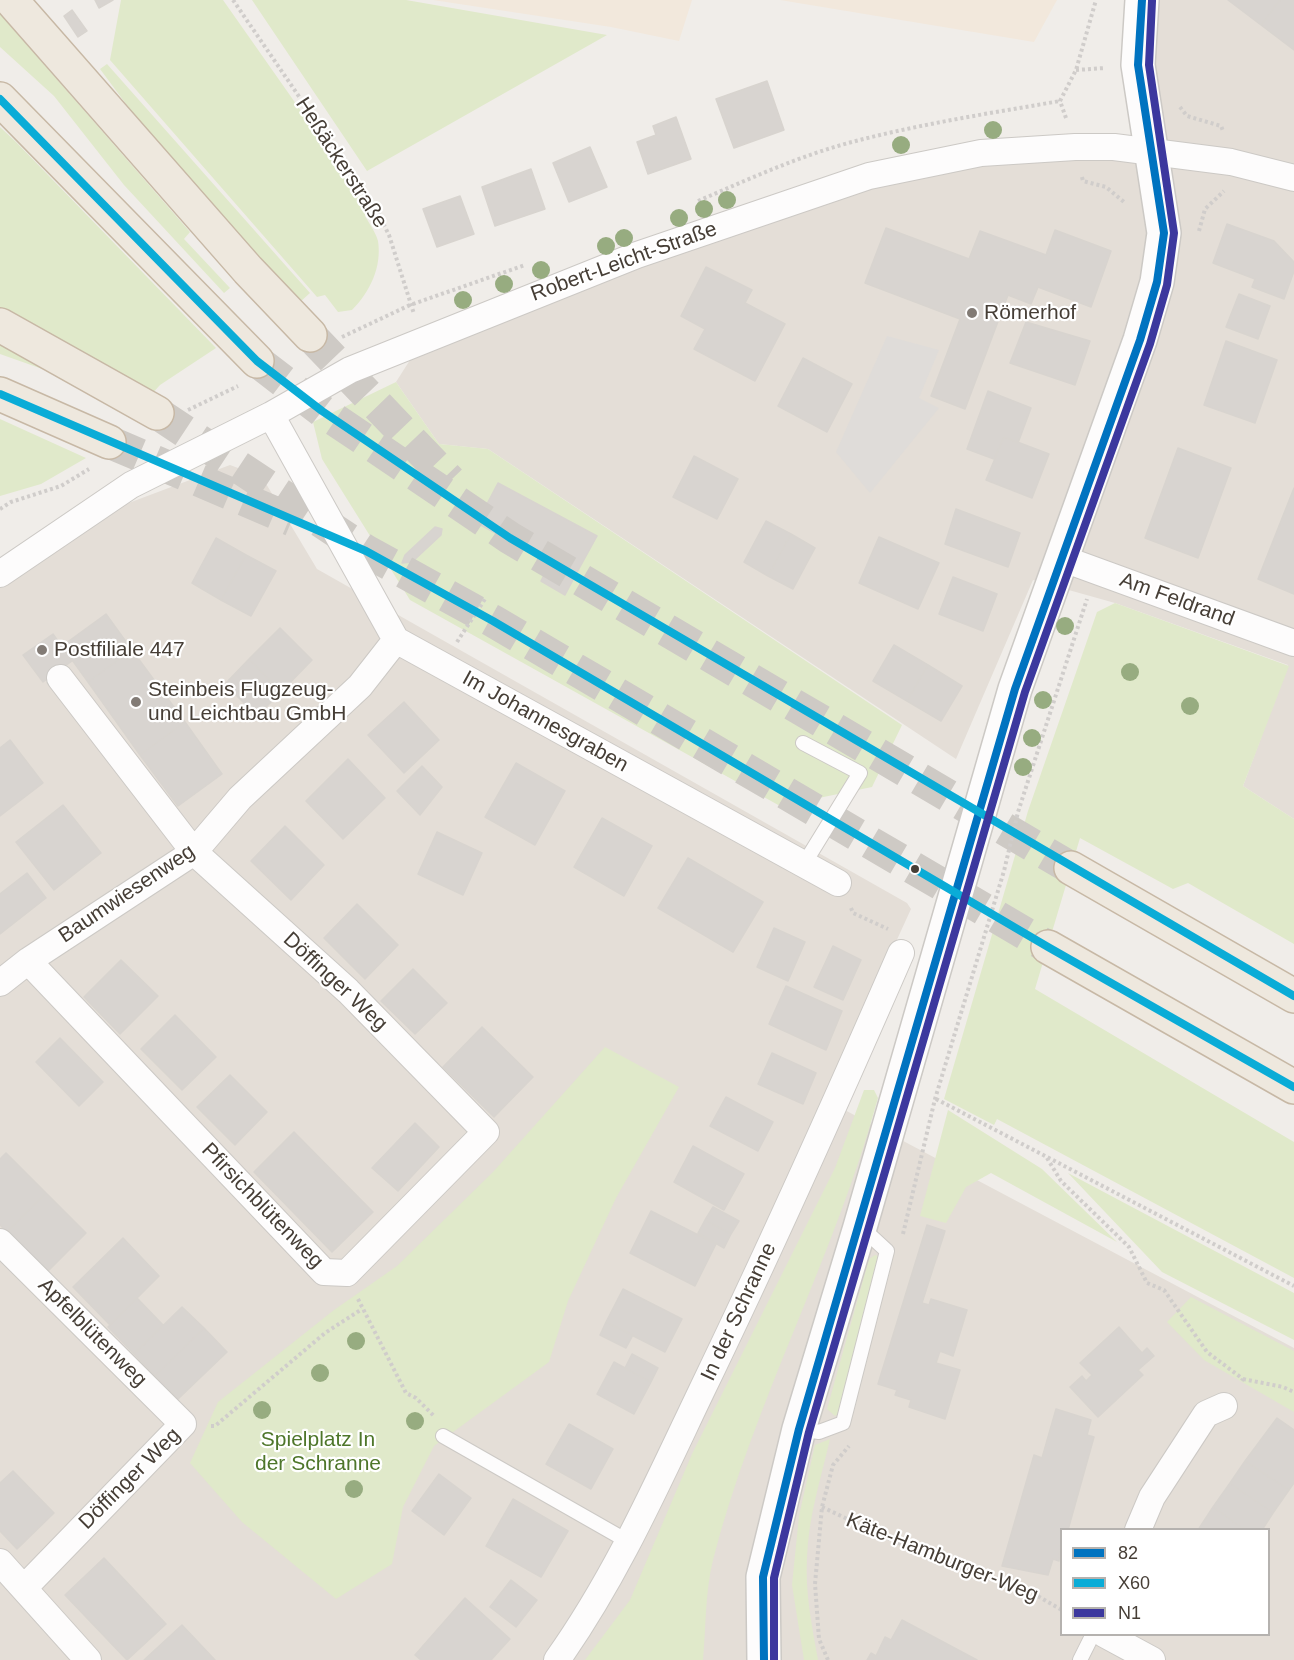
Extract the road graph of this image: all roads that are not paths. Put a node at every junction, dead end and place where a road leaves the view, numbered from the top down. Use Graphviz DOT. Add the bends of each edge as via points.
graph roads {
  1 [pos="11,0"];
  2 [pos="1142,0"];
  3 [pos="0,99"];
  4 [pos="1153,153"];
  5 [pos="1294,178"];
  6 [pos="0,325"];
  7 [pos="323,338"];
  8 [pos="249,372"];
  9 [pos="0,394"];
  10 [pos="168,413"];
  11 [pos="271,415"];
  12 [pos="100,455"];
  13 [pos="1061,558"];
  14 [pos="0,574"];
  15 [pos="396,640"];
  16 [pos="1294,643"];
  17 [pos="60,678"];
  18 [pos="803,743"];
  19 [pos="194,852"];
  20 [pos="804,864"];
  21 [pos="1071,868"];
  22 [pos="838,883"];
  23 [pos="1048,947"];
  24 [pos="901,953"];
  25 [pos="28,961"];
  26 [pos="0,983"];
  27 [pos="1294,996"];
  28 [pos="1294,1088"];
  29 [pos="0,1242"];
  30 [pos="347,1274"];
  31 [pos="1224,1406"];
  32 [pos="183,1424"];
  33 [pos="443,1436"];
  34 [pos="1139,1528"];
  35 [pos="629,1542"];
  36 [pos="0,1562"];
  37 [pos="24,1588"];
  38 [pos="1092,1636"];
  39 [pos="1106,1636"];
  40 [pos="88,1660"];
  41 [pos="557,1660"];
  42 [pos="764,1660"];
  43 [pos="1080,1660"];
  44 [pos="1152,1660"];
  1 -- 7 [label="highway" via="248,270"];
  2 -- 4 [label="street" via="1138,65"];
  3 -- 8 [label="highway"];
  4 -- 5 [label="street, Robert-Leicht-Straße" via="1231,162"];
  4 -- 11 [label="street, Robert-Leicht-Straße" via="1114,147 981,153 869,176 637,255 424,338 350,370"];
  4 -- 13 [label="street" via="1164,232 1157,282"];
  6 -- 10 [label="highway"];
  9 -- 12 [label="highway"];
  11 -- 14 [label="street, Robert-Leicht-Straße" via="131,485"];
  11 -- 15 [label="street"];
  13 -- 16 [label="street, Am Feldrand"];
  13 -- 42 [label="street" via="1016,689 784,1481 763,1576"];
  15 -- 19 [label="street, Baumwiesenweg" via="360,686 240,798"];
  15 -- 20 [label="street, Im Johannesgraben"];
  17 -- 19 [label="street, Döffinger Weg"];
  18 -- 20 [label="lane" via="860,774"];
  19 -- 25 [label="street, Baumwiesenweg"];
  19 -- 30 [label="street, Döffinger Weg" via="348,991 486,1132"];
  20 -- 22 [label="street, Im Johannesgraben"];
  21 -- 27 [label="highway"];
  23 -- 28 [label="highway"];
  24 -- 35 [label="street, In der Schranne" via="765,1259"];
  25 -- 26 [label="street, Baumwiesenweg"];
  25 -- 30 [label="street, Pfirsichblütenweg" via="324,1272"];
  29 -- 32 [label="street, Apfelblütenweg"];
  31 -- 34 [label="street" via="1206,1414 1152,1497"];
  32 -- 37 [label="street, Döffinger Weg"];
  33 -- 35 [label="lane"];
  35 -- 41 [label="street, In der Schranne" via="588,1617"];
  36 -- 37 [label="street"];
  37 -- 40 [label="street"];
  38 -- 43 [label="lane"];
  39 -- 44 [label="street"];
}
